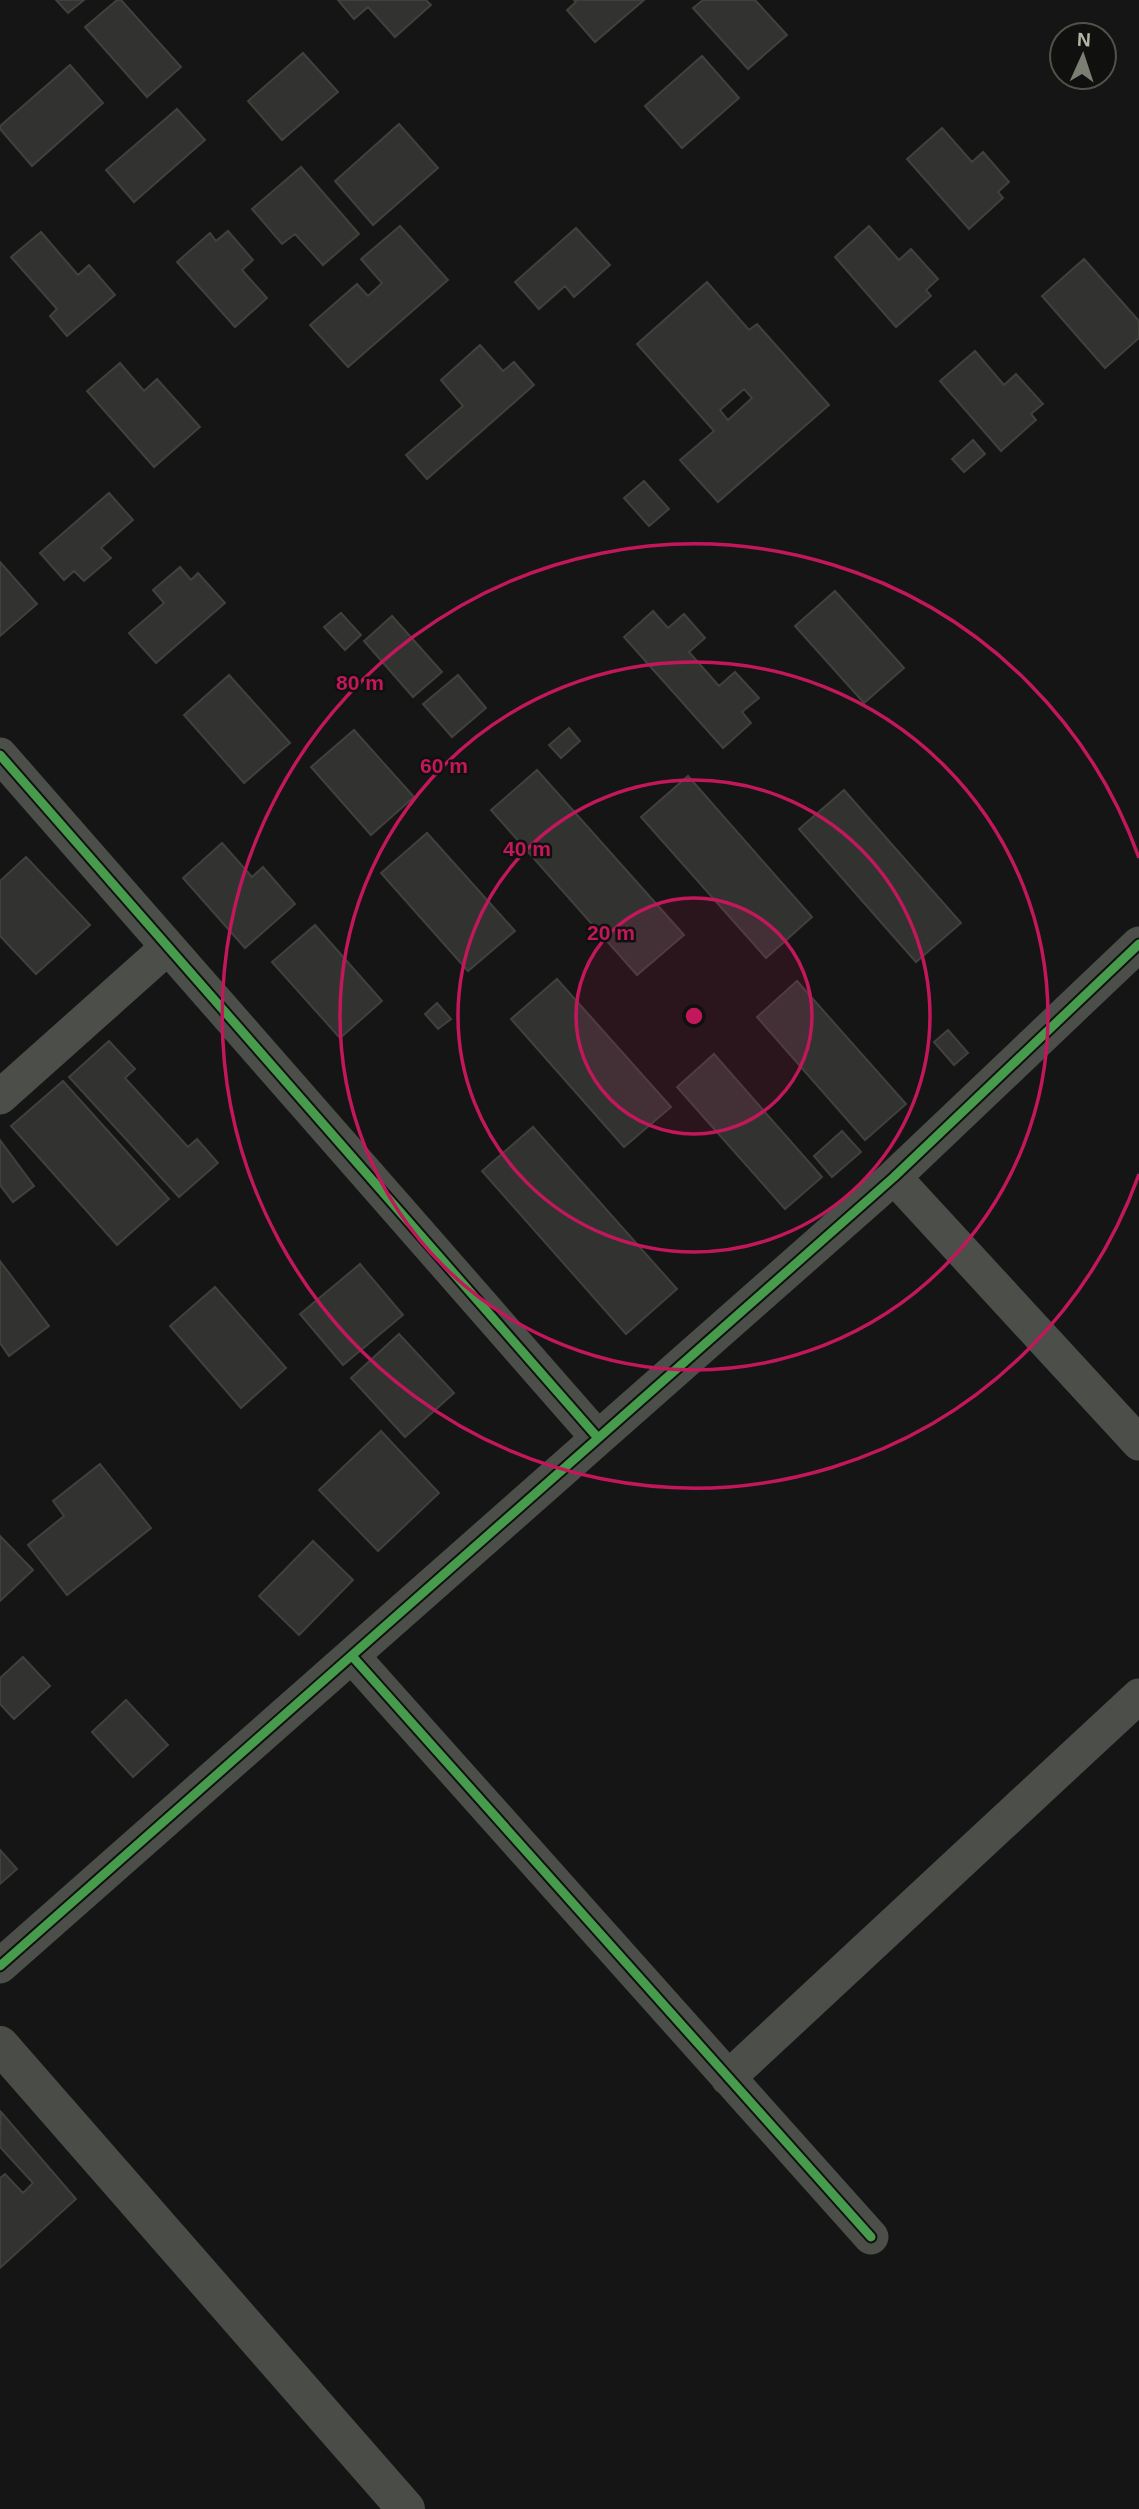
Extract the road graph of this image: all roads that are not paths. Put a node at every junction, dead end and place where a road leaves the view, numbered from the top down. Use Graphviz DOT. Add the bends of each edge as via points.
graph roads {
  1 [pos="0,755"];
  2 [pos="1139,944"];
  3 [pos="169,947"];
  4 [pos="0,1097"];
  5 [pos="894,1177"];
  6 [pos="598,1438"];
  7 [pos="1139,1443"];
  8 [pos="352,1656"];
  9 [pos="1139,1696"];
  10 [pos="0,1966"];
  11 [pos="0,2045"];
  12 [pos="728,2078"];
  13 [pos="871,2237"];
  14 [pos="406,2509"];
  1 -- 3 [label="street"];
  2 -- 5 [label="street"];
  3 -- 4 [label="street"];
  3 -- 6 [label="street"];
  5 -- 6 [label="street"];
  5 -- 7 [label="street"];
  6 -- 8 [label="street"];
  8 -- 10 [label="street"];
  8 -- 12 [label="street"];
  9 -- 12 [label="street"];
  11 -- 14 [label="main road"];
  12 -- 13 [label="street"];
}
